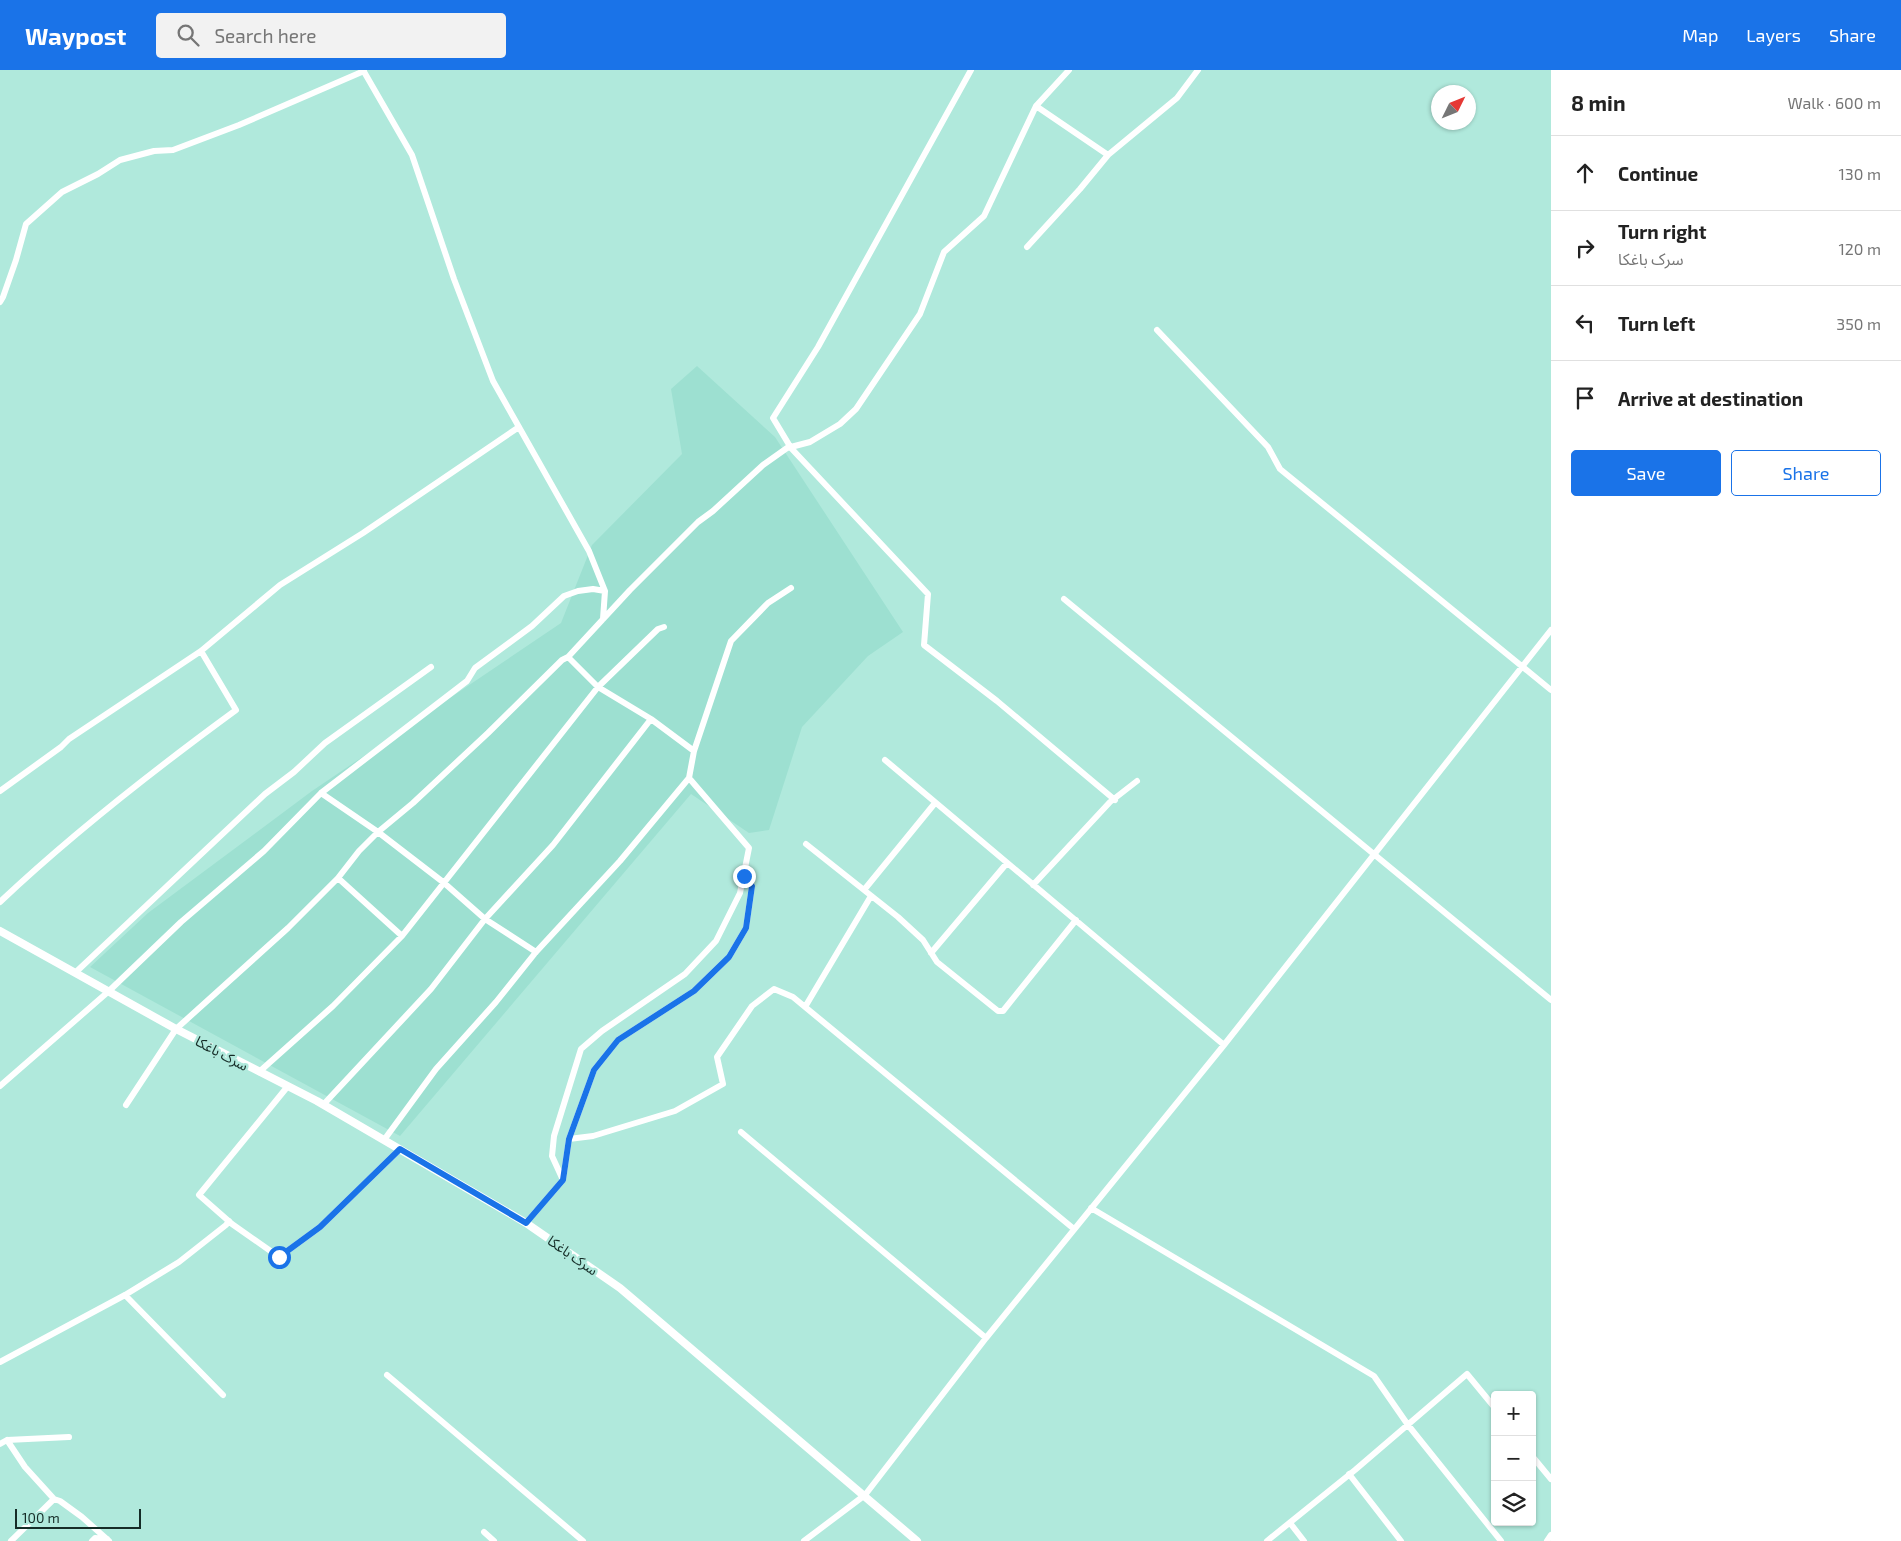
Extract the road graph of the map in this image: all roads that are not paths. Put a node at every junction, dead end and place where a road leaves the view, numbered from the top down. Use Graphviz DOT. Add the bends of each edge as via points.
graph roads {
  1 [pos="971,70"];
  2 [pos="1069,70"];
  3 [pos="1198,70"];
  4 [pos="363,71"];
  5 [pos="1036,106"];
  6 [pos="1108,155"];
  7 [pos="1027,247"];
  8 [pos="0,302"];
  9 [pos="1157,330"];
  10 [pos="519,427"];
  11 [pos="790,448"];
  12 [pos="790,588"];
  13 [pos="605,592"];
  14 [pos="1064,599"];
  15 [pos="603,619"];
  16 [pos="664,627"];
  17 [pos="1551,630"];
  18 [pos="201,651"];
  19 [pos="568,657"];
  20 [pos="431,667"];
  21 [pos="1523,667"];
  22 [pos="598,687"];
  23 [pos="1551,690"];
  24 [pos="651,719"];
  25 [pos="694,752"];
  26 [pos="885,760"];
  27 [pos="689,778"];
  28 [pos="1138,781"];
  29 [pos="0,791"];
  30 [pos="321,793"];
  31 [pos="1114,800"];
  32 [pos="935,802"];
  33 [pos="378,832"];
  34 [pos="806,844"];
  35 [pos="1374,856"];
  36 [pos="1007,863"];
  37 [pos="744,876"];
  38 [pos="338,878"];
  39 [pos="443,882"];
  40 [pos="1033,885"];
  41 [pos="864,890"];
  42 [pos="871,896"];
  43 [pos="0,902"];
  44 [pos="485,919"];
  45 [pos="1076,920"];
  46 [pos="0,931"];
  47 [pos="402,936"];
  48 [pos="536,952"];
  49 [pos="931,953"];
  50 [pos="76,972"];
  51 [pos="110,991"];
  52 [pos="1551,1000"];
  53 [pos="805,1007"];
  54 [pos="176,1029"];
  55 [pos="1224,1045"];
  56 [pos="259,1072"];
  57 [pos="0,1086"];
  58 [pos="288,1086"];
  59 [pos="126,1105"];
  60 [pos="323,1105"];
  61 [pos="741,1132"];
  62 [pos="569,1139"];
  63 [pos="384,1140"];
  64 [pos="400,1149"];
  65 [pos="563,1180"];
  66 [pos="1092,1208"];
  67 [pos="229,1220"];
  68 [pos="526,1223"];
  69 [pos="1074,1229"];
  70 [pos="125,1294"];
  71 [pos="986,1338"];
  72 [pos="0,1362"];
  73 [pos="387,1375"];
  74 [pos="223,1395"];
  75 [pos="1491,1403"];
  76 [pos="1408,1425"];
  77 [pos="69,1437"];
  78 [pos="7,1440"];
  79 [pos="0,1444"];
  80 [pos="1536,1461"];
  81 [pos="1349,1474"];
  82 [pos="1551,1479"];
  83 [pos="865,1495"];
  84 [pos="54,1499"];
  85 [pos="1290,1522"];
  86 [pos="484,1532"];
  87 [pos="1551,1535"];
  88 [pos="108,1540"];
  89 [pos="11,1541"];
  90 [pos="92,1541"];
  91 [pos="494,1541"];
  92 [pos="583,1541"];
  93 [pos="804,1541"];
  94 [pos="917,1541"];
  95 [pos="1267,1541"];
  96 [pos="1304,1541"];
  97 [pos="1401,1541"];
  98 [pos="1501,1541"];
  99 [pos="1547,1541"];
  1 -- 11 [label="street" via="818,346 773,418"];
  2 -- 5 [label="street"];
  3 -- 6 [label="street" via="1177,98"];
  4 -- 8 [label="street" via="173,150 154,151 120,160 62,192 26,224"];
  4 -- 10 [label="street" via="412,155 493,380"];
  5 -- 6 [label="street"];
  5 -- 11 [label="street" via="984,216 944,252 920,314 856,409 840,424 810,442"];
  6 -- 7 [label="street"];
  9 -- 21 [label="street" via="1268,447 1280,469"];
  10 -- 13 [label="street" via="589,551"];
  10 -- 18 [label="street" via="280,585"];
  11 -- 15 [label="street" via="763,465 698,522"];
  11 -- 31 [label="street" via="928,594 924,645 997,700"];
  12 -- 25 [label="street" via="768,602 731,641"];
  13 -- 15 [label="street"];
  13 -- 30 [label="street" via="593,589 564,596 532,626 475,668 467,681"];
  14 -- 35 [label="street"];
  15 -- 19 [label="street"];
  16 -- 22 [label="street" via="658,629"];
  17 -- 21 [label="street"];
  18 -- 29 [label="street" via="69,738"];
  18 -- 43 [label="street" via="236,710 165,762"];
  19 -- 22 [label="street"];
  19 -- 33 [label="street"];
  20 -- 50 [label="street" via="325,743 265,794"];
  21 -- 23 [label="street"];
  21 -- 35 [label="street"];
  22 -- 24 [label="street"];
  22 -- 39 [label="street"];
  24 -- 25 [label="street"];
  24 -- 44 [label="street" via="553,845"];
  25 -- 27 [label="street"];
  26 -- 32 [label="street"];
  27 -- 37 [label="street" via="749,848"];
  27 -- 48 [label="street" via="620,861"];
  28 -- 31 [label="street"];
  30 -- 33 [label="street"];
  30 -- 51 [label="street" via="264,851 181,922"];
  31 -- 40 [label="street"];
  32 -- 36 [label="street"];
  32 -- 41 [label="street"];
  33 -- 38 [label="street"];
  33 -- 39 [label="street"];
  34 -- 41 [label="street"];
  35 -- 52 [label="street"];
  35 -- 55 [label="street"];
  36 -- 40 [label="street"];
  36 -- 49 [label="street"];
  37 -- 62 [label="street" via="752,886 746,928 729,957 694,991 618,1040 594,1070"];
  37 -- 65 [label="street" via="740,893 716,941 685,974 581,1049 554,1136 552,1156"];
  38 -- 47 [label="street"];
  38 -- 54 [label="street"];
  39 -- 44 [label="street"];
  39 -- 47 [label="street"];
  40 -- 45 [label="street"];
  41 -- 42 [label="street"];
  42 -- 49 [label="street" via="923,940"];
  42 -- 53 [label="street"];
  44 -- 48 [label="street"];
  44 -- 60 [label="street" via="431,990"];
  45 -- 49 [label="street" via="1003,1011 995,1009 937,962"];
  45 -- 55 [label="street"];
  46 -- 50 [label="street, سرک باغکا"];
  47 -- 56 [label="street" via="334,1006"];
  48 -- 63 [label="street" via="436,1069"];
  50 -- 51 [label="street, سرک باغکا"];
  51 -- 54 [label="street, سرک باغکا"];
  51 -- 57 [label="street"];
  53 -- 62 [label="street" via="793,997 774,989 752,1006 717,1057 723,1084 675,1111 593,1136"];
  53 -- 69 [label="street"];
  54 -- 56 [label="street, سرک باغکا"];
  54 -- 59 [label="street"];
  55 -- 66 [label="street"];
  56 -- 58 [label="street, سرک باغکا"];
  58 -- 60 [label="street, سرک باغکا"];
  58 -- 67 [label="street" via="198,1195"];
  60 -- 63 [label="street, سرک باغکا"];
  61 -- 71 [label="street"];
  62 -- 65 [label="street"];
  63 -- 64 [label="street, سرک باغکا"];
  64 -- 67 [label="street" via="320,1227 279,1257"];
  64 -- 68 [label="street, سرک باغکا"];
  65 -- 68 [label="street"];
  66 -- 69 [label="street"];
  66 -- 76 [label="street" via="1374,1376"];
  67 -- 70 [label="street" via="179,1262"];
  68 -- 83 [label="street, سرک باغکا" via="620,1288"];
  69 -- 71 [label="street"];
  70 -- 72 [label="street"];
  70 -- 74 [label="street"];
  71 -- 83 [label="street"];
  73 -- 92 [label="street"];
  75 -- 76 [label="street" via="1467,1374"];
  76 -- 81 [label="street"];
  76 -- 98 [label="street"];
  77 -- 78 [label="street"];
  78 -- 79 [label="street"];
  78 -- 84 [label="street" via="25,1467"];
  80 -- 82 [label="street"];
  81 -- 85 [label="street"];
  81 -- 97 [label="street"];
  83 -- 93 [label="street"];
  83 -- 94 [label="street, سرک باغکا"];
  84 -- 88 [label="street" via="60,1500"];
  84 -- 89 [label="street"];
  85 -- 95 [label="street"];
  85 -- 96 [label="street"];
  86 -- 91 [label="street"];
  87 -- 99 [label="street"];
  88 -- 90 [label="street" via="95,1538"];
}
